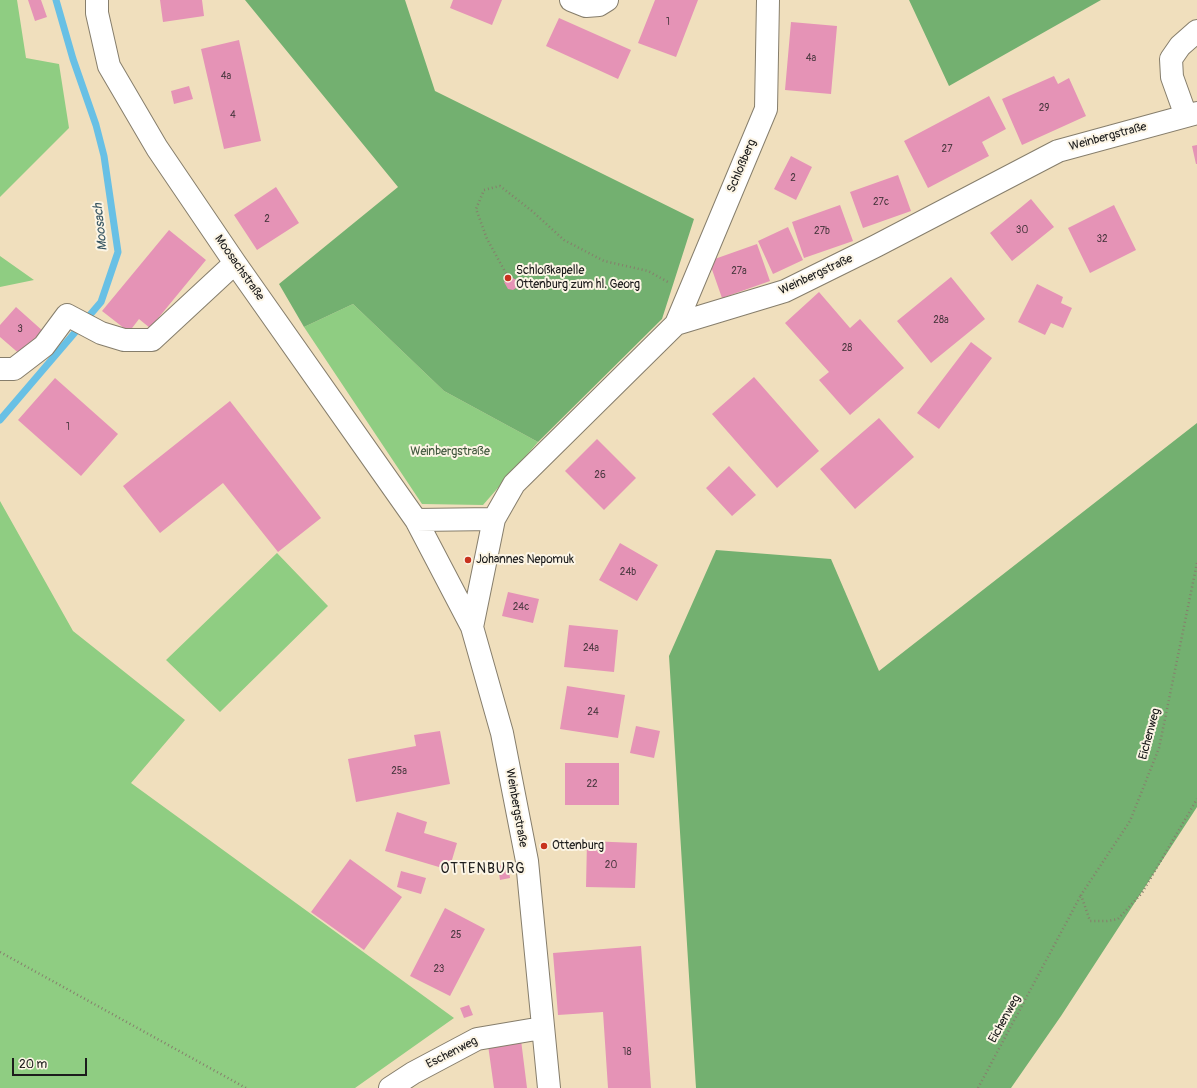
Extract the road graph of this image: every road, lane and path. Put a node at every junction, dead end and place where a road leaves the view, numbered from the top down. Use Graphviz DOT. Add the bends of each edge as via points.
graph roads {
  1 [pos="97,0"];
  2 [pos="571,0"];
  3 [pos="607,0"];
  4 [pos="768,0"];
  5 [pos="1197,31"];
  6 [pos="1191,114"];
  7 [pos="235,263"];
  8 [pos="508,277"];
  9 [pos="671,284"];
  10 [pos="676,324"];
  11 [pos="0,369"];
  12 [pos="494,519"];
  13 [pos="416,520"];
  14 [pos="1197,562"];
  15 [pos="472,627"];
  16 [pos="1197,799"];
  17 [pos="1081,895"];
  18 [pos="0,952"];
  19 [pos="542,1028"];
  20 [pos="246,1088"];
  21 [pos="390,1088"];
  22 [pos="549,1088"];
  23 [pos="978,1088"];
  1 -- 7 [label="street, Moosachstraße" via="97,13 109,66 157,148"];
  2 -- 3 [label="street" via="586,6 599,5"];
  4 -- 10 [label="street, Schloßberg" via="766,108"];
  5 -- 6 [label="street" via="1180,46 1171,59 1172,77"];
  6 -- 10 [label="street, Weinbergstraße" via="1058,151 785,291"];
  7 -- 11 [label="street" via="152,340 124,340 101,333 67,315 44,346 14,369"];
  7 -- 13 [label="street, Moosachstraße"];
  8 -- 9 [label="path" via="487,239 476,209 484,190 500,186 564,240 604,261 648,271"];
  10 -- 12 [label="street, Weinbergstraße" via="514,484"];
  12 -- 13 [label="street"];
  12 -- 15 [label="street, Weinbergstraße"];
  13 -- 15 [label="street, Weinbergstraße"];
  14 -- 17 [label="path, Eichenweg" via="1158,748 1130,821"];
  15 -- 19 [label="street, Weinbergstraße" via="502,733 527,861"];
  16 -- 17 [label="path" via="1142,893 1118,919 1090,921"];
  17 -- 23 [label="path, Eichenweg"];
  18 -- 20 [label="path"];
  19 -- 21 [label="street, Eschenweg" via="477,1039"];
  19 -- 22 [label="street, Weinbergstraße"];
}
